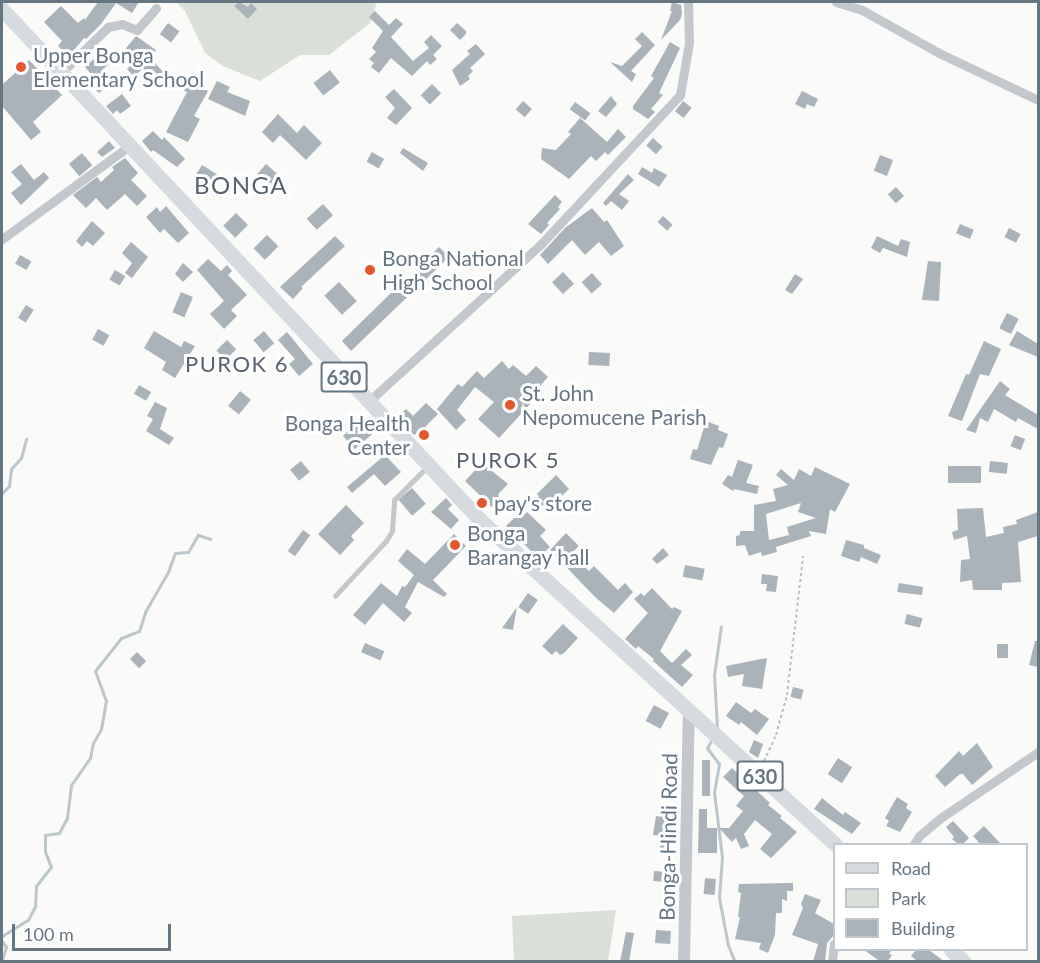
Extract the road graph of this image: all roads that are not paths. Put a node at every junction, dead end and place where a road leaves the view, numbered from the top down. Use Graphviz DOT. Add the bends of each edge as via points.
graph roads {
  1 [pos="688,2"];
  2 [pos="836,2"];
  3 [pos="156,8"];
  4 [pos="2,9"];
  5 [pos="61,73"];
  6 [pos="1038,100"];
  7 [pos="129,146"];
  8 [pos="2,239"];
  9 [pos="368,402"];
  10 [pos="428,466"];
  11 [pos="335,596"];
  12 [pos="689,712"];
  13 [pos="1038,752"];
  14 [pos="834,843"];
  15 [pos="915,843"];
  16 [pos="952,951"];
  17 [pos="684,962"];
  18 [pos="964,962"];
  1 -- 9 [label="street" via="689,43 680,95 541,244"];
  2 -- 6 [label="street" via="862,10 939,53"];
  3 -- 5 [label="street" via="137,30 122,24 108,27"];
  4 -- 5 [label="main road, 630"];
  5 -- 7 [label="main road, 630"];
  7 -- 8 [label="street"];
  7 -- 9 [label="main road, 630"];
  9 -- 10 [label="main road, 630"];
  10 -- 11 [label="lane" via="394,500 392,531 386,541"];
  10 -- 12 [label="main road, 630" via="544,580"];
  12 -- 14 [label="main road, 630"];
  12 -- 17 [label="street, Bonga-Hindi Road"];
  13 -- 15 [label="street" via="942,817"];
  16 -- 18 [label="main road"];
}
